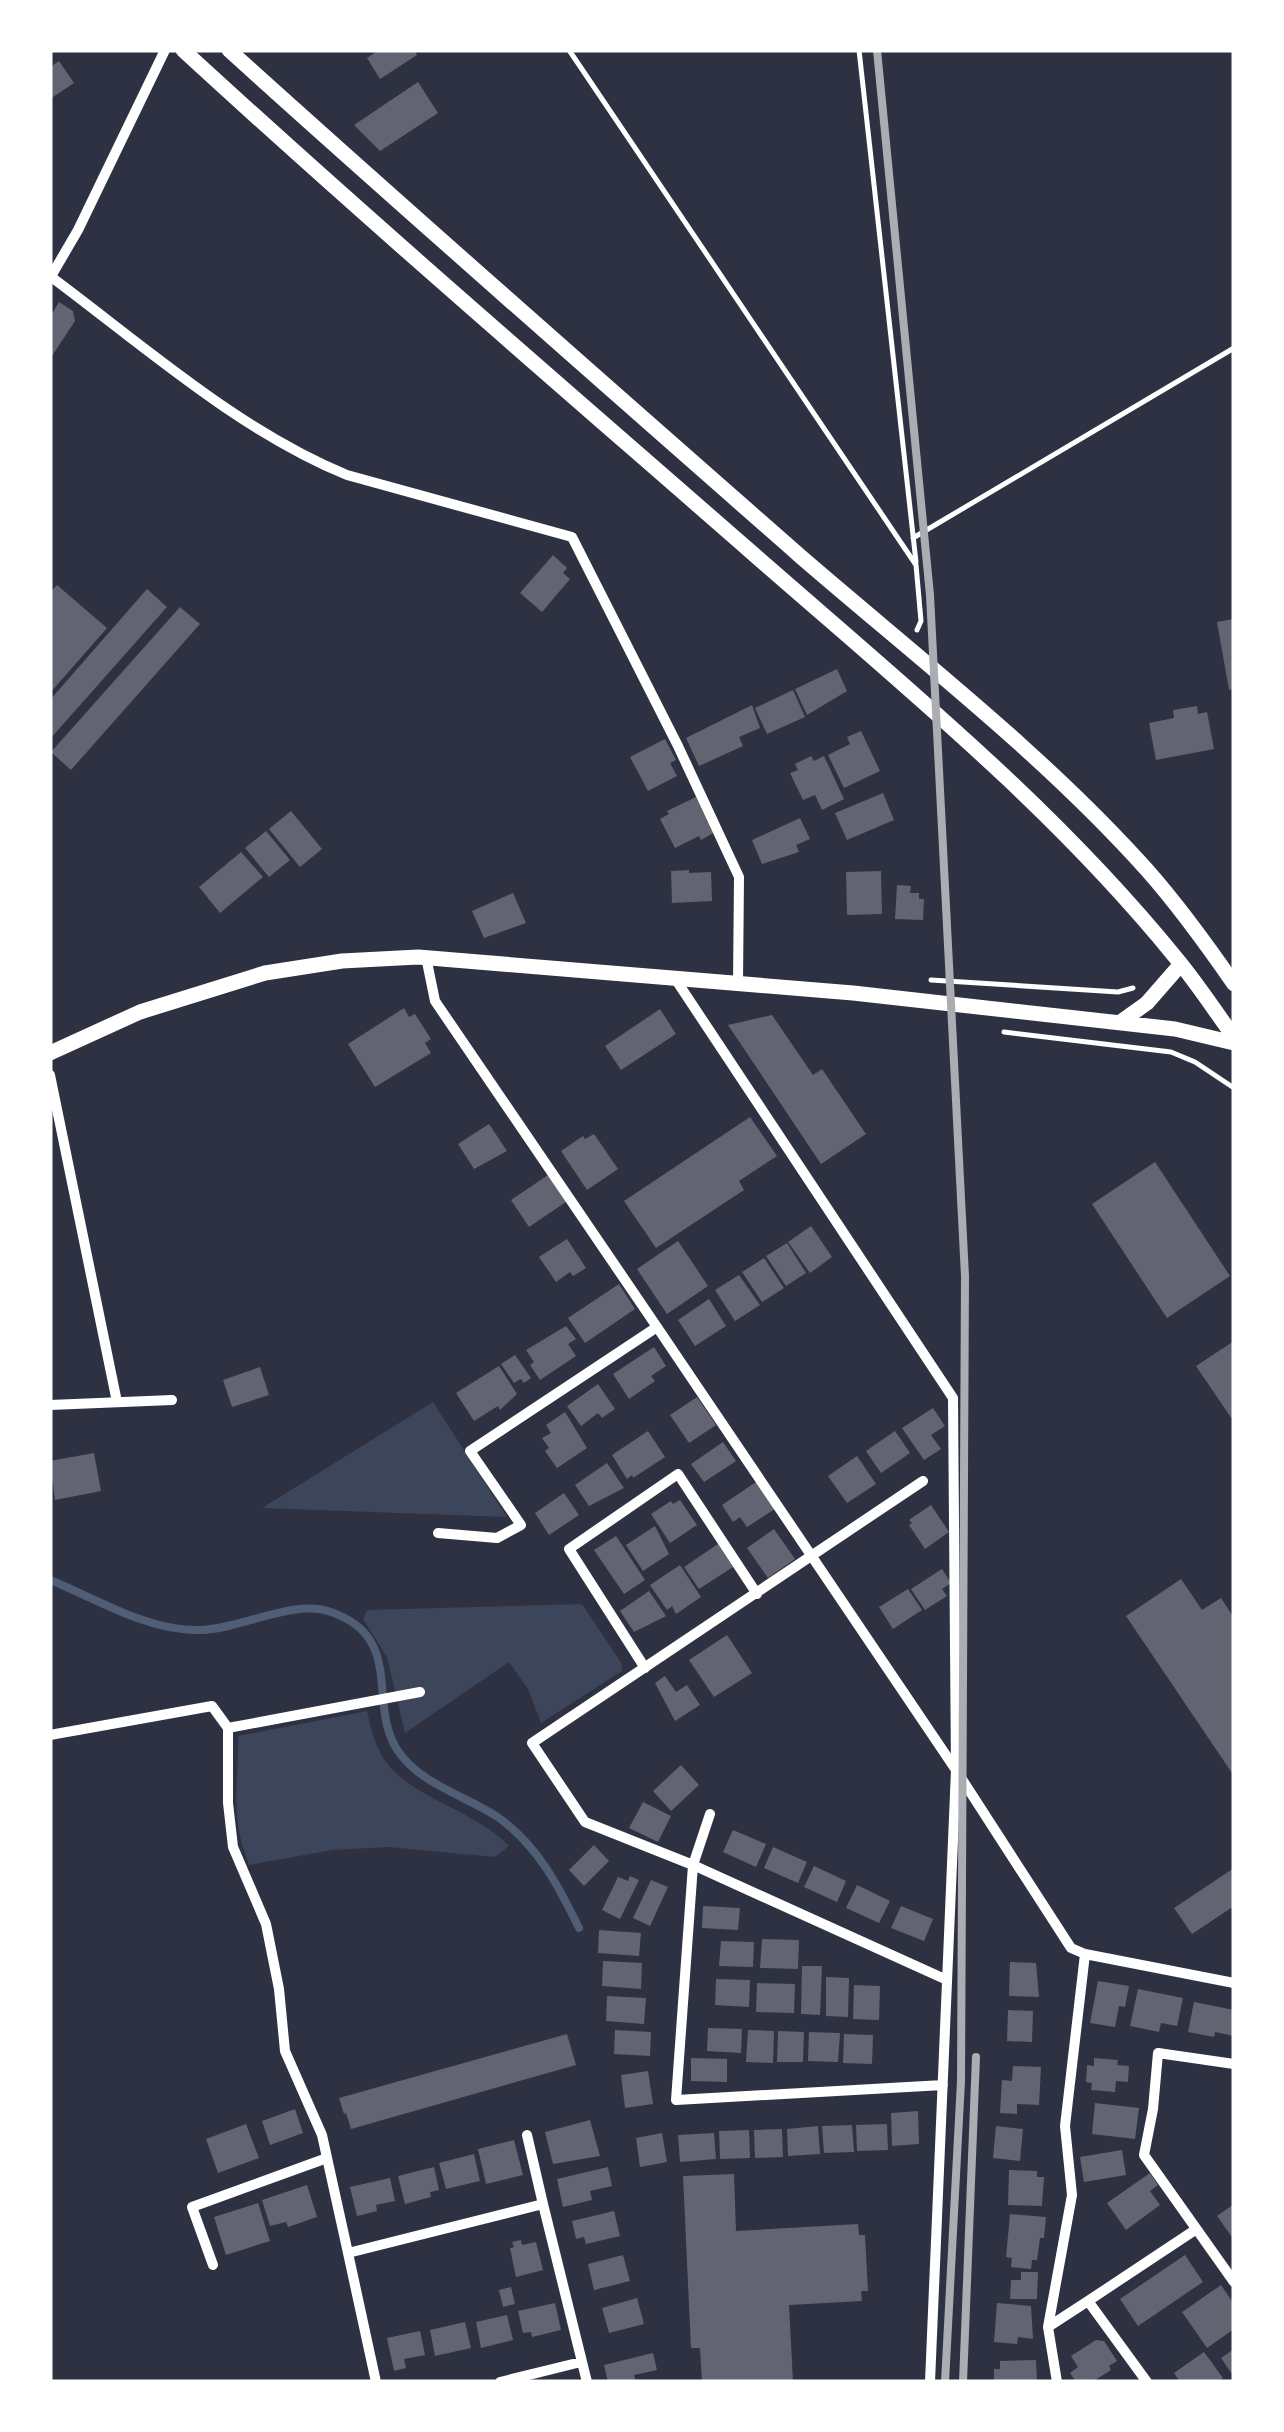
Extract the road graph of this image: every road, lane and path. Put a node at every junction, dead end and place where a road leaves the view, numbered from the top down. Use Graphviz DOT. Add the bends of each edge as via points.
graph roads {
  1 [pos="165,50"];
  2 [pos="183,50"];
  3 [pos="229,50"];
  4 [pos="569,50"];
  5 [pos="859,50"];
  6 [pos="50,277"];
  7 [pos="1234,348"];
  8 [pos="912,538"];
  9 [pos="916,565"];
  10 [pos="908,650"];
  11 [pos="426,957"];
  12 [pos="1181,964"];
  13 [pos="674,976"];
  14 [pos="738,982"];
  15 [pos="1234,984"];
  16 [pos="1120,1023"];
  17 [pos="998,1032"];
  18 [pos="1234,1040"];
  19 [pos="50,1052"];
  20 [pos="50,1075"];
  21 [pos="1234,1088"];
  22 [pos="657,1327"];
  23 [pos="172,1400"];
  24 [pos="117,1402"];
  25 [pos="50,1405"];
  26 [pos="923,1481"];
  27 [pos="438,1533"];
  28 [pos="812,1557"];
  29 [pos="756,1594"];
  30 [pos="645,1668"];
  31 [pos="420,1692"];
  32 [pos="228,1728"];
  33 [pos="50,1735"];
  34 [pos="956,1770"];
  35 [pos="710,1814"];
  36 [pos="694,1865"];
  37 [pos="1085,1954"];
  38 [pos="947,1980"];
  39 [pos="1234,1983"];
  40 [pos="1234,2064"];
  41 [pos="943,2085"];
  42 [pos="527,2135"];
  43 [pos="327,2158"];
  44 [pos="543,2204"];
  45 [pos="1195,2230"];
  46 [pos="348,2253"];
  47 [pos="214,2265"];
  48 [pos="1234,2282"];
  49 [pos="1088,2301"];
  50 [pos="1048,2327"];
  51 [pos="581,2362"];
  52 [pos="376,2382"];
  53 [pos="500,2382"];
  54 [pos="586,2382"];
  55 [pos="930,2382"];
  56 [pos="1057,2382"];
  57 [pos="1147,2382"];
  1 -- 6 [label="street"];
  2 -- 12 [label="main road" via="1031,800"];
  3 -- 10 [label="main road"];
  4 -- 9 [label="path"];
  5 -- 8 [label="path"];
  6 -- 14 [label="street" via="236,414 316,462 572,536 739,876"];
  7 -- 8 [label="path"];
  8 -- 9 [label="path"];
  9 -- 10 [label="path" via="922,621"];
  10 -- 15 [label="main road" via="1100,820 1185,916"];
  11 -- 13 [label="main road"];
  11 -- 19 [label="main road" via="265,973 140,1012"];
  11 -- 22 [label="street" via="434,1001"];
  12 -- 16 [label="main road" via="1147,1004"];
  12 -- 18 [label="main road"];
  13 -- 14 [label="main road"];
  13 -- 34 [label="street" via="952,1398"];
  14 -- 16 [label="main road"];
  16 -- 18 [label="main road"];
  17 -- 21 [label="path" via="1171,1052"];
  20 -- 24 [label="street"];
  22 -- 27 [label="street" via="470,1451 521,1525 497,1538"];
  22 -- 28 [label="street"];
  23 -- 24 [label="street"];
  24 -- 25 [label="street"];
  26 -- 28 [label="street"];
  28 -- 29 [label="street"];
  28 -- 34 [label="street"];
  29 -- 30 [label="street"];
  29 -- 30 [label="street" via="678,1474 569,1549"];
  30 -- 36 [label="street" via="532,1743 585,1822"];
  31 -- 32 [label="street"];
  32 -- 33 [label="street" via="212,1706"];
  32 -- 43 [label="street" via="234,1848 266,1924 284,2051"];
  34 -- 37 [label="street" via="1071,1948"];
  34 -- 38 [label="street"];
  35 -- 36 [label="street"];
  36 -- 38 [label="street"];
  36 -- 41 [label="street" via="676,2100"];
  37 -- 39 [label="street"];
  37 -- 50 [label="street" via="1065,2126 1072,2195"];
  38 -- 41 [label="street"];
  40 -- 45 [label="street" via="1158,2053 1144,2155"];
  41 -- 55 [label="street"];
  42 -- 44 [label="street"];
  43 -- 46 [label="street"];
  43 -- 47 [label="street" via="192,2207"];
  44 -- 46 [label="street"];
  44 -- 51 [label="street"];
  45 -- 48 [label="street"];
  45 -- 49 [label="street"];
  46 -- 52 [label="street"];
  49 -- 50 [label="street"];
  49 -- 57 [label="street"];
  50 -- 56 [label="street"];
  51 -- 53 [label="street"];
  51 -- 54 [label="street"];
}
